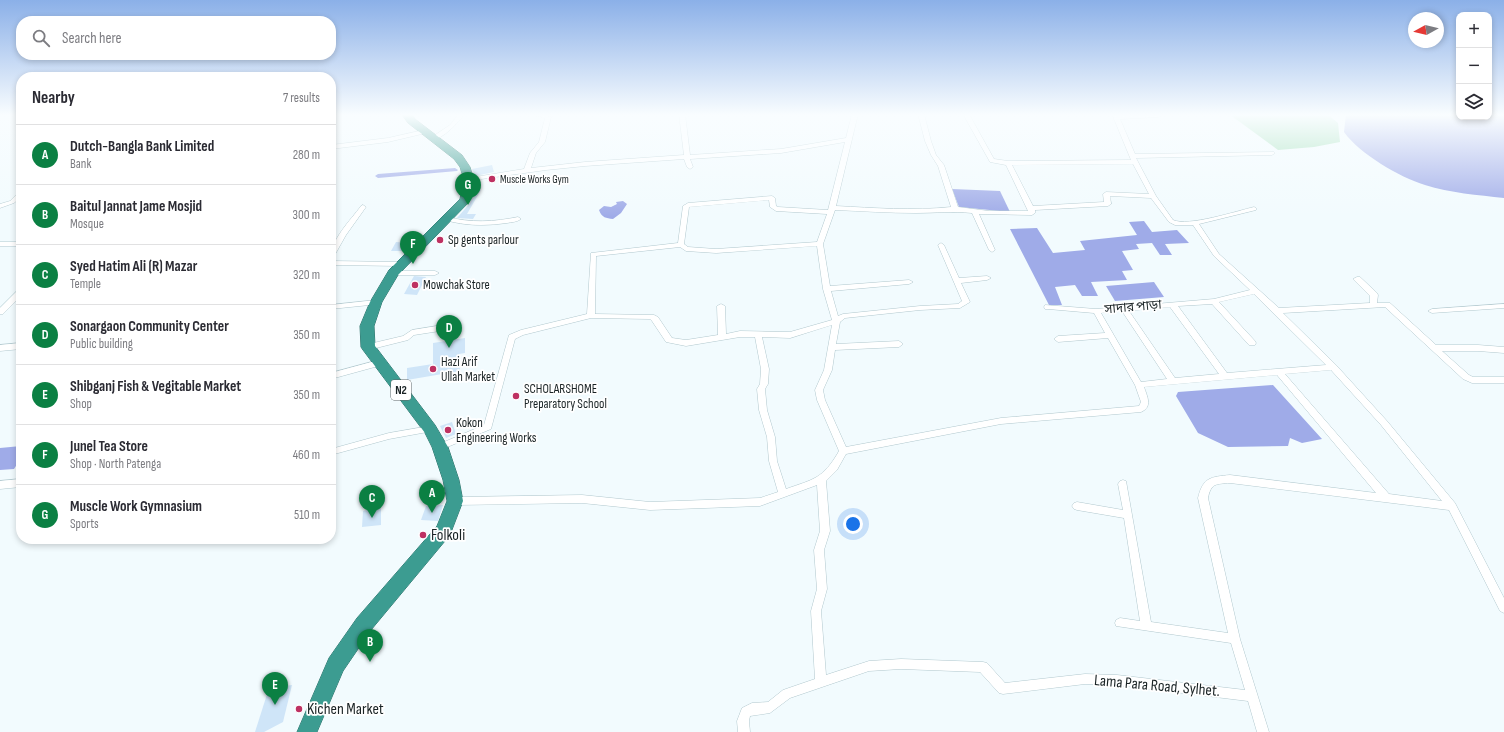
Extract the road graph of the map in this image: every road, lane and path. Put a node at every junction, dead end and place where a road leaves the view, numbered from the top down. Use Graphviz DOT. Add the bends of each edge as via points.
graph roads {
  1 [pos="447,148"];
  2 [pos="537,148"];
  3 [pos="686,148"];
  4 [pos="794,148"];
  5 [pos="845,148"];
  6 [pos="931,148"];
  7 [pos="985,148"];
  8 [pos="1129,148"];
  9 [pos="1272,153"];
  10 [pos="686,157"];
  11 [pos="1134,159"];
  12 [pos="1008,162"];
  13 [pos="690,167"];
  14 [pos="527,170"];
  15 [pos="469,180"];
  16 [pos="1153,196"];
  17 [pos="16,198"];
  18 [pos="0,206"];
  19 [pos="364,207"];
  20 [pos="1031,208"];
  21 [pos="955,209"];
  22 [pos="1254,209"];
  23 [pos="831,210"];
  24 [pos="975,212"];
  25 [pos="447,219"];
  26 [pos="518,219"];
  27 [pos="1195,223"];
  28 [pos="0,244"];
  29 [pos="16,244"];
  30 [pos="820,244"];
  31 [pos="681,245"];
  32 [pos="941,245"];
  33 [pos="336,247"];
  34 [pos="992,250"];
  35 [pos="336,263"];
  36 [pos="397,268"];
  37 [pos="435,273"];
  38 [pos="987,278"];
  39 [pos="1357,279"];
  40 [pos="957,281"];
  41 [pos="910,282"];
  42 [pos="827,289"];
  43 [pos="1255,291"];
  44 [pos="16,297"];
  45 [pos="1214,301"];
  46 [pos="376,302"];
  47 [pos="1172,304"];
  48 [pos="1373,305"];
  49 [pos="336,306"];
  50 [pos="721,306"];
  51 [pos="1504,306"];
  52 [pos="1048,307"];
  53 [pos="1124,309"];
  54 [pos="1096,310"];
  55 [pos="1277,311"];
  56 [pos="1432,311"];
  57 [pos="0,312"];
  58 [pos="591,316"];
  59 [pos="836,321"];
  60 [pos="456,326"];
  61 [pos="758,334"];
  62 [pos="1108,335"];
  63 [pos="722,337"];
  64 [pos="1058,339"];
  65 [pos="1252,343"];
  66 [pos="899,344"];
  67 [pos="16,346"];
  68 [pos="368,347"];
  69 [pos="0,348"];
  70 [pos="832,348"];
  71 [pos="1436,348"];
  72 [pos="1504,350"];
  73 [pos="379,362"];
  74 [pos="1333,367"];
  75 [pos="1278,371"];
  76 [pos="336,375"];
  77 [pos="1225,376"];
  78 [pos="1504,380"];
  79 [pos="1173,381"];
  80 [pos="1138,385"];
  81 [pos="430,429"];
  82 [pos="440,447"];
  83 [pos="336,451"];
  84 [pos="843,451"];
  85 [pos="821,480"];
  86 [pos="16,483"];
  87 [pos="1123,484"];
  88 [pos="0,485"];
  89 [pos="783,494"];
  90 [pos="1386,498"];
  91 [pos="455,501"];
  92 [pos="1077,506"];
  93 [pos="1452,506"];
  94 [pos="1128,515"];
  95 [pos="1504,608"];
  96 [pos="1120,623"];
  97 [pos="1146,626"];
  98 [pos="1235,639"];
  99 [pos="821,684"];
  100 [pos="1252,696"];
  101 [pos="307,732"];
  102 [pos="744,732"];
  103 [pos="1263,732"];
  1 -- 15 [label="highway" via="465,167"];
  2 -- 14 [label="street"];
  3 -- 10 [label="street"];
  4 -- 10 [label="street"];
  5 -- 23 [label="street"];
  6 -- 21 [label="street" via="936,162 941,165"];
  7 -- 12 [label="street" via="992,161"];
  8 -- 11 [label="street"];
  9 -- 11 [label="street"];
  10 -- 13 [label="street"];
  10 -- 14 [label="street"];
  11 -- 12 [label="street"];
  11 -- 16 [label="street"];
  12 -- 20 [label="street"];
  14 -- 15 [label="street"];
  15 -- 25 [label="highway" via="465,200"];
  16 -- 20 [label="street" via="1106,194 1108,204"];
  16 -- 27 [label="street" via="1171,221"];
  17 -- 18 [label="street" via="12,202"];
  19 -- 33 [label="street"];
  20 -- 24 [label="street" via="1032,213 1028,214"];
  21 -- 23 [label="street"];
  21 -- 24 [label="street"];
  22 -- 27 [label="street"];
  23 -- 30 [label="street"];
  23 -- 31 [label="street" via="776,209 772,198 688,205"];
  24 -- 34 [label="street"];
  25 -- 26 [label="street" via="461,223 483,224"];
  25 -- 36 [label="highway"];
  27 -- 43 [label="street" via="1216,255"];
  28 -- 29 [label="street"];
  30 -- 31 [label="street" via="716,251 686,249"];
  30 -- 42 [label="street"];
  31 -- 58 [label="street" via="593,254"];
  32 -- 40 [label="street"];
  35 -- 36 [label="street"];
  36 -- 37 [label="street"];
  36 -- 46 [label="highway"];
  38 -- 40 [label="street"];
  39 -- 48 [label="street" via="1374,295"];
  40 -- 59 [label="street" via="966,302 960,306 843,316"];
  41 -- 42 [label="street"];
  42 -- 59 [label="street"];
  43 -- 45 [label="street, সাদার পাড়া"];
  43 -- 55 [label="street"];
  44 -- 57 [label="street"];
  45 -- 47 [label="street, সাদার পাড়া"];
  45 -- 65 [label="street"];
  46 -- 49 [label="street"];
  46 -- 68 [label="highway" via="367,326"];
  47 -- 53 [label="street, সাদার পাড়া"];
  47 -- 77 [label="street"];
  48 -- 55 [label="street"];
  48 -- 71 [label="street" via="1389,306"];
  50 -- 63 [label="street"];
  51 -- 56 [label="street"];
  52 -- 54 [label="street"];
  53 -- 54 [label="street, সাদার পাড়া"];
  53 -- 79 [label="street"];
  54 -- 62 [label="street, সাদার পাড়া"];
  55 -- 74 [label="street"];
  58 -- 63 [label="street" via="651,317 670,340 677,343"];
  58 -- 82 [label="street" via="512,337 488,427"];
  59 -- 61 [label="street" via="790,335"];
  59 -- 70 [label="street"];
  60 -- 68 [label="street" via="412,333 405,338"];
  61 -- 63 [label="street"];
  61 -- 89 [label="street" via="765,369 761,389 763,410 771,437 773,461"];
  62 -- 64 [label="street"];
  62 -- 80 [label="street, সাদার পাড়া"];
  66 -- 70 [label="street"];
  67 -- 69 [label="street"];
  68 -- 73 [label="highway, N2"];
  70 -- 84 [label="street" via="828,370 819,390"];
  71 -- 72 [label="street"];
  71 -- 78 [label="street" via="1469,379"];
  73 -- 76 [label="street"];
  73 -- 81 [label="highway, N2"];
  74 -- 75 [label="street"];
  74 -- 93 [label="street" via="1384,423"];
  75 -- 77 [label="street"];
  75 -- 90 [label="street"];
  77 -- 79 [label="street"];
  79 -- 80 [label="street"];
  80 -- 84 [label="street, সাদার পাড়া" via="1145,402 1141,409 1002,421"];
  81 -- 82 [label="highway, N2"];
  81 -- 83 [label="street" via="389,436"];
  82 -- 91 [label="highway, N2"];
  84 -- 85 [label="street" via="834,467"];
  85 -- 89 [label="street"];
  85 -- 99 [label="street" via="825,531 819,550 822,589 816,611"];
  86 -- 88 [label="street"];
  87 -- 94 [label="street"];
  89 -- 91 [label="street" via="760,502 650,506 582,499"];
  90 -- 93 [label="street"];
  90 -- 98 [label="street" via="1230,480 1212,481 1205,488 1203,498"];
  91 -- 101 [label="highway" via="444,530 364,624 336,665"];
  92 -- 94 [label="street"];
  93 -- 95 [label="street"];
  94 -- 97 [label="street"];
  96 -- 97 [label="street"];
  97 -- 98 [label="street"];
  98 -- 100 [label="street"];
  99 -- 100 [label="street, Lama Para Road, Sylhet." via="844,673 869,666 901,664 983,667 1003,689 1085,680 1117,680"];
  99 -- 102 [label="street, Lama Para Road, Sylhet." via="787,694 770,707 746,712 743,721"];
  100 -- 103 [label="street"];
}
